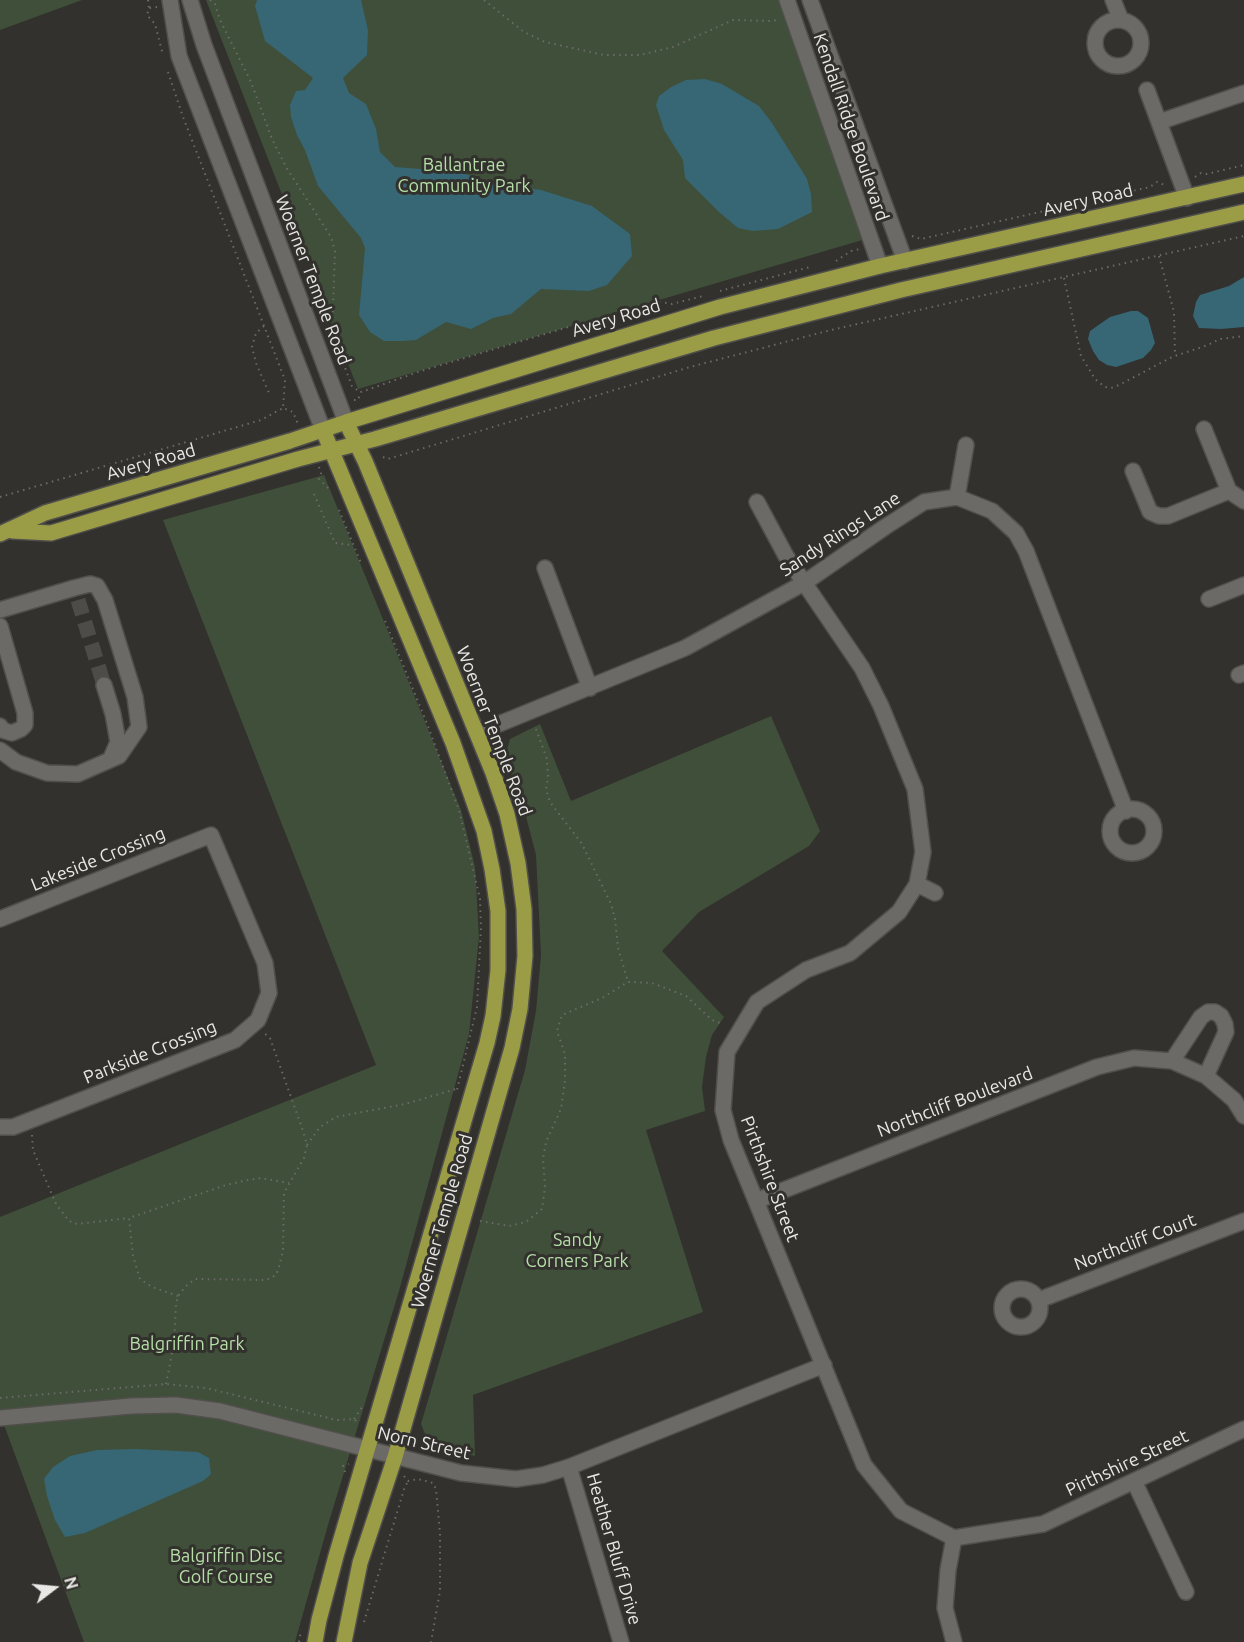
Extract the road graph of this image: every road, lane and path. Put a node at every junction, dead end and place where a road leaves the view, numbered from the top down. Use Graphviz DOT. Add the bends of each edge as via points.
graph roads {
  1 [pos="148,0"];
  2 [pos="189,0"];
  3 [pos="210,0"];
  4 [pos="484,0"];
  5 [pos="810,0"];
  6 [pos="1113,0"];
  7 [pos="170,3"];
  8 [pos="789,7"];
  9 [pos="149,8"];
  10 [pos="1121,20"];
  11 [pos="163,57"];
  12 [pos="166,66"];
  13 [pos="1147,90"];
  14 [pos="1244,93"];
  15 [pos="851,113"];
  16 [pos="829,122"];
  17 [pos="1160,123"];
  18 [pos="1244,184"];
  19 [pos="1187,198"];
  20 [pos="1244,212"];
  21 [pos="1244,236"];
  22 [pos="1160,256"];
  23 [pos="905,261"];
  24 [pos="880,266"];
  25 [pos="1063,277"];
  26 [pos="264,326"];
  27 [pos="1244,336"];
  28 [pos="1175,356"];
  29 [pos="361,392"];
  30 [pos="269,393"];
  31 [pos="283,408"];
  32 [pos="346,422"];
  33 [pos="1204,429"];
  34 [pos="322,430"];
  35 [pos="304,436"];
  36 [pos="357,444"];
  37 [pos="966,445"];
  38 [pos="332,451"];
  39 [pos="313,455"];
  40 [pos="383,457"];
  41 [pos="1133,471"];
  42 [pos="1229,491"];
  43 [pos="332,492"];
  44 [pos="314,494"];
  45 [pos="0,497"];
  46 [pos="957,497"];
  47 [pos="1244,501"];
  48 [pos="757,502"];
  49 [pos="336,503"];
  50 [pos="5,532"];
  51 [pos="352,545"];
  52 [pos="361,563"];
  53 [pos="545,568"];
  54 [pos="804,583"];
  55 [pos="1244,585"];
  56 [pos="1209,599"];
  57 [pos="0,610"];
  58 [pos="383,615"];
  59 [pos="0,626"];
  60 [pos="104,685"];
  61 [pos="590,688"];
  62 [pos="0,726"];
  63 [pos="536,729"];
  64 [pos="477,733"];
  65 [pos="0,750"];
  66 [pos="109,760"];
  67 [pos="1126,811"];
  68 [pos="211,835"];
  69 [pos="918,884"];
  70 [pos="935,893"];
  71 [pos="0,920"];
  72 [pos="628,982"];
  73 [pos="720,1023"];
  74 [pos="254,1024"];
  75 [pos="1172,1061"];
  76 [pos="1206,1076"];
  77 [pos="456,1089"];
  78 [pos="456,1095"];
  79 [pos="1244,1116"];
  80 [pos="31,1120"];
  81 [pos="0,1127"];
  82 [pos="307,1145"];
  83 [pos="289,1183"];
  84 [pos="756,1201"];
  85 [pos="129,1218"];
  86 [pos="480,1221"];
  87 [pos="1244,1221"];
  88 [pos="178,1296"];
  89 [pos="1039,1300"];
  90 [pos="824,1365"];
  91 [pos="166,1384"];
  92 [pos="367,1401"];
  93 [pos="0,1418"];
  94 [pos="354,1419"];
  95 [pos="1244,1429"];
  96 [pos="369,1450"];
  97 [pos="395,1457"];
  98 [pos="569,1467"];
  99 [pos="390,1473"];
  100 [pos="1134,1481"];
  101 [pos="408,1482"];
  102 [pos="954,1538"];
  103 [pos="1186,1592"];
  104 [pos="362,1631"];
  105 [pos="315,1642"];
  106 [pos="344,1642"];
  107 [pos="431,1642"];
  108 [pos="621,1642"];
  109 [pos="954,1642"];
  1 -- 9 [label="path"];
  2 -- 32 [label="street, Woerner Temple Road"];
  3 -- 29 [label="path" via="251,82 272,139 331,237 335,251 332,334 352,386"];
  4 -- 8 [label="path" via="524,32 545,42 604,55 640,55 673,47 733,20 772,21"];
  5 -- 15 [label="street, Kendall Ridge Boulevard"];
  6 -- 10 [label="street"];
  7 -- 9 [label="path"];
  7 -- 34 [label="street, Woerner Temple Road" via="179,56"];
  8 -- 16 [label="street, Kendall Ridge Boulevard"];
  9 -- 11 [label="path" via="147,15 153,20"];
  12 -- 26 [label="path"];
  13 -- 17 [label="street"];
  14 -- 17 [label="street"];
  15 -- 16 [label="street"];
  15 -- 23 [label="street, Kendall Ridge Boulevard"];
  16 -- 24 [label="street, Kendall Ridge Boulevard"];
  17 -- 19 [label="street"];
  18 -- 19 [label="main road, Avery Road"];
  19 -- 23 [label="main road, Avery Road"];
  20 -- 36 [label="main road, Avery Road" via="814,311"];
  21 -- 22 [label="path"];
  22 -- 25 [label="path"];
  22 -- 28 [label="path" via="1174,312"];
  23 -- 24 [label="main road, Avery Road"];
  24 -- 32 [label="main road, Avery Road" via="720,307"];
  25 -- 28 [label="path" via="1081,356 1095,380 1111,388"];
  25 -- 40 [label="path" via="690,367 388,459"];
  26 -- 30 [label="path" via="256,333 252,347"];
  26 -- 31 [label="path" via="285,380"];
  27 -- 28 [label="path" via="1220,339"];
  31 -- 35 [label="path" via="293,412"];
  31 -- 45 [label="path" via="261,420"];
  32 -- 34 [label="main road, Avery Road"];
  32 -- 36 [label="main road, Woerner Temple Road"];
  33 -- 42 [label="street"];
  34 -- 35 [label="main road, Avery Road"];
  34 -- 38 [label="main road, Woerner Temple Road"];
  35 -- 50 [label="main road, Avery Road" via="45,513"];
  36 -- 38 [label="main road, Avery Road"];
  36 -- 64 [label="main road, Woerner Temple Road"];
  37 -- 46 [label="street"];
  38 -- 39 [label="main road, Avery Road"];
  38 -- 96 [label="main road, Woerner Temple Road" via="468,780 484,831 498,911 498,970 487,1043"];
  39 -- 43 [label="path" via="321,473 319,479"];
  39 -- 50 [label="main road, Avery Road" via="51,533"];
  41 -- 42 [label="street" via="1150,512 1159,516 1168,516"];
  42 -- 47 [label="street"];
  44 -- 51 [label="path" via="335,543"];
  46 -- 54 [label="street, Sandy Rings Lane" via="924,502"];
  46 -- 67 [label="street" via="992,511 1021,542"];
  48 -- 54 [label="street, Pirthshire Street"];
  49 -- 51 [label="path"];
  51 -- 52 [label="path"];
  53 -- 61 [label="street"];
  54 -- 61 [label="street, Sandy Rings Lane" via="685,648"];
  54 -- 69 [label="street, Pirthshire Street" via="862,668 915,789 923,852"];
  55 -- 56 [label="street"];
  57 -- 66 [label="street" via="76,594 90,584 97,586 105,600 135,697 139,727 119,756"];
  58 -- 77 [label="path" via="459,810 480,899 477,1007"];
  59 -- 62 [label="street" via="25,713 21,729 12,733"];
  60 -- 66 [label="street" via="118,742"];
  61 -- 64 [label="street, Sandy Rings Lane"];
  63 -- 72 [label="path" via="547,759 546,789 550,802 582,844 610,904"];
  64 -- 97 [label="main road, Woerner Temple Road" via="507,814 518,862 525,956 520,1009"];
  65 -- 66 [label="street" via="16,762 47,774 78,774"];
  68 -- 71 [label="street, Lakeside Crossing"];
  68 -- 74 [label="street, Parkside Crossing" via="265,963 269,993"];
  69 -- 70 [label="street"];
  69 -- 84 [label="street, Pirthshire Street" via="899,912 850,953 806,970 757,1002 727,1052 723,1110"];
  72 -- 73 [label="path" via="652,983 686,996"];
  72 -- 86 [label="path" via="562,1015 557,1031 565,1054 565,1080 561,1109 546,1142 542,1209 526,1222 509,1226"];
  74 -- 80 [label="street, Parkside Crossing" via="235,1040"];
  74 -- 82 [label="path" via="270,1038"];
  75 -- 76 [label="street, Northcliff Boulevard"];
  75 -- 76 [label="street" via="1201,1017 1215,1012 1221,1016 1226,1032"];
  75 -- 84 [label="street, Northcliff Boulevard" via="1134,1058 1097,1067"];
  76 -- 79 [label="street, Northcliff Boulevard" via="1234,1100"];
  77 -- 78 [label="path"];
  77 -- 82 [label="path" via="405,1104 336,1117 320,1127"];
  80 -- 81 [label="street, Parkside Crossing"];
  80 -- 85 [label="path" via="33,1150 56,1204 69,1221 77,1224"];
  82 -- 83 [label="path"];
  83 -- 85 [label="path" via="248,1179"];
  83 -- 88 [label="path" via="284,1193 283,1250 276,1275 266,1280 195,1279"];
  84 -- 90 [label="street, Pirthshire Street"];
  85 -- 88 [label="path" via="140,1279"];
  87 -- 89 [label="street, Northcliff Court"];
  88 -- 91 [label="path"];
  90 -- 98 [label="street, Norn Street"];
  90 -- 102 [label="street, Pirthshire Street" via="864,1465 901,1511"];
  92 -- 94 [label="path"];
  93 -- 96 [label="street, Norn Street" via="176,1405 220,1411"];
  95 -- 100 [label="street, Pirthshire Street"];
  96 -- 97 [label="street, Norn Street"];
  96 -- 105 [label="main road, Woerner Temple Road" via="356,1466"];
  97 -- 98 [label="street, Norn Street" via="461,1473 516,1479"];
  97 -- 99 [label="main road, Woerner Temple Road"];
  98 -- 108 [label="street, Heather Bluff Drive"];
  99 -- 101 [label="path" via="406,1476"];
  99 -- 106 [label="main road, Woerner Temple Road" via="360,1563"];
  100 -- 102 [label="street, Pirthshire Street" via="1042,1524"];
  100 -- 103 [label="street"];
  101 -- 104 [label="path"];
  101 -- 107 [label="path" via="418,1479 434,1483 436,1488 440,1591"];
  102 -- 109 [label="street" via="945,1608"];
}
